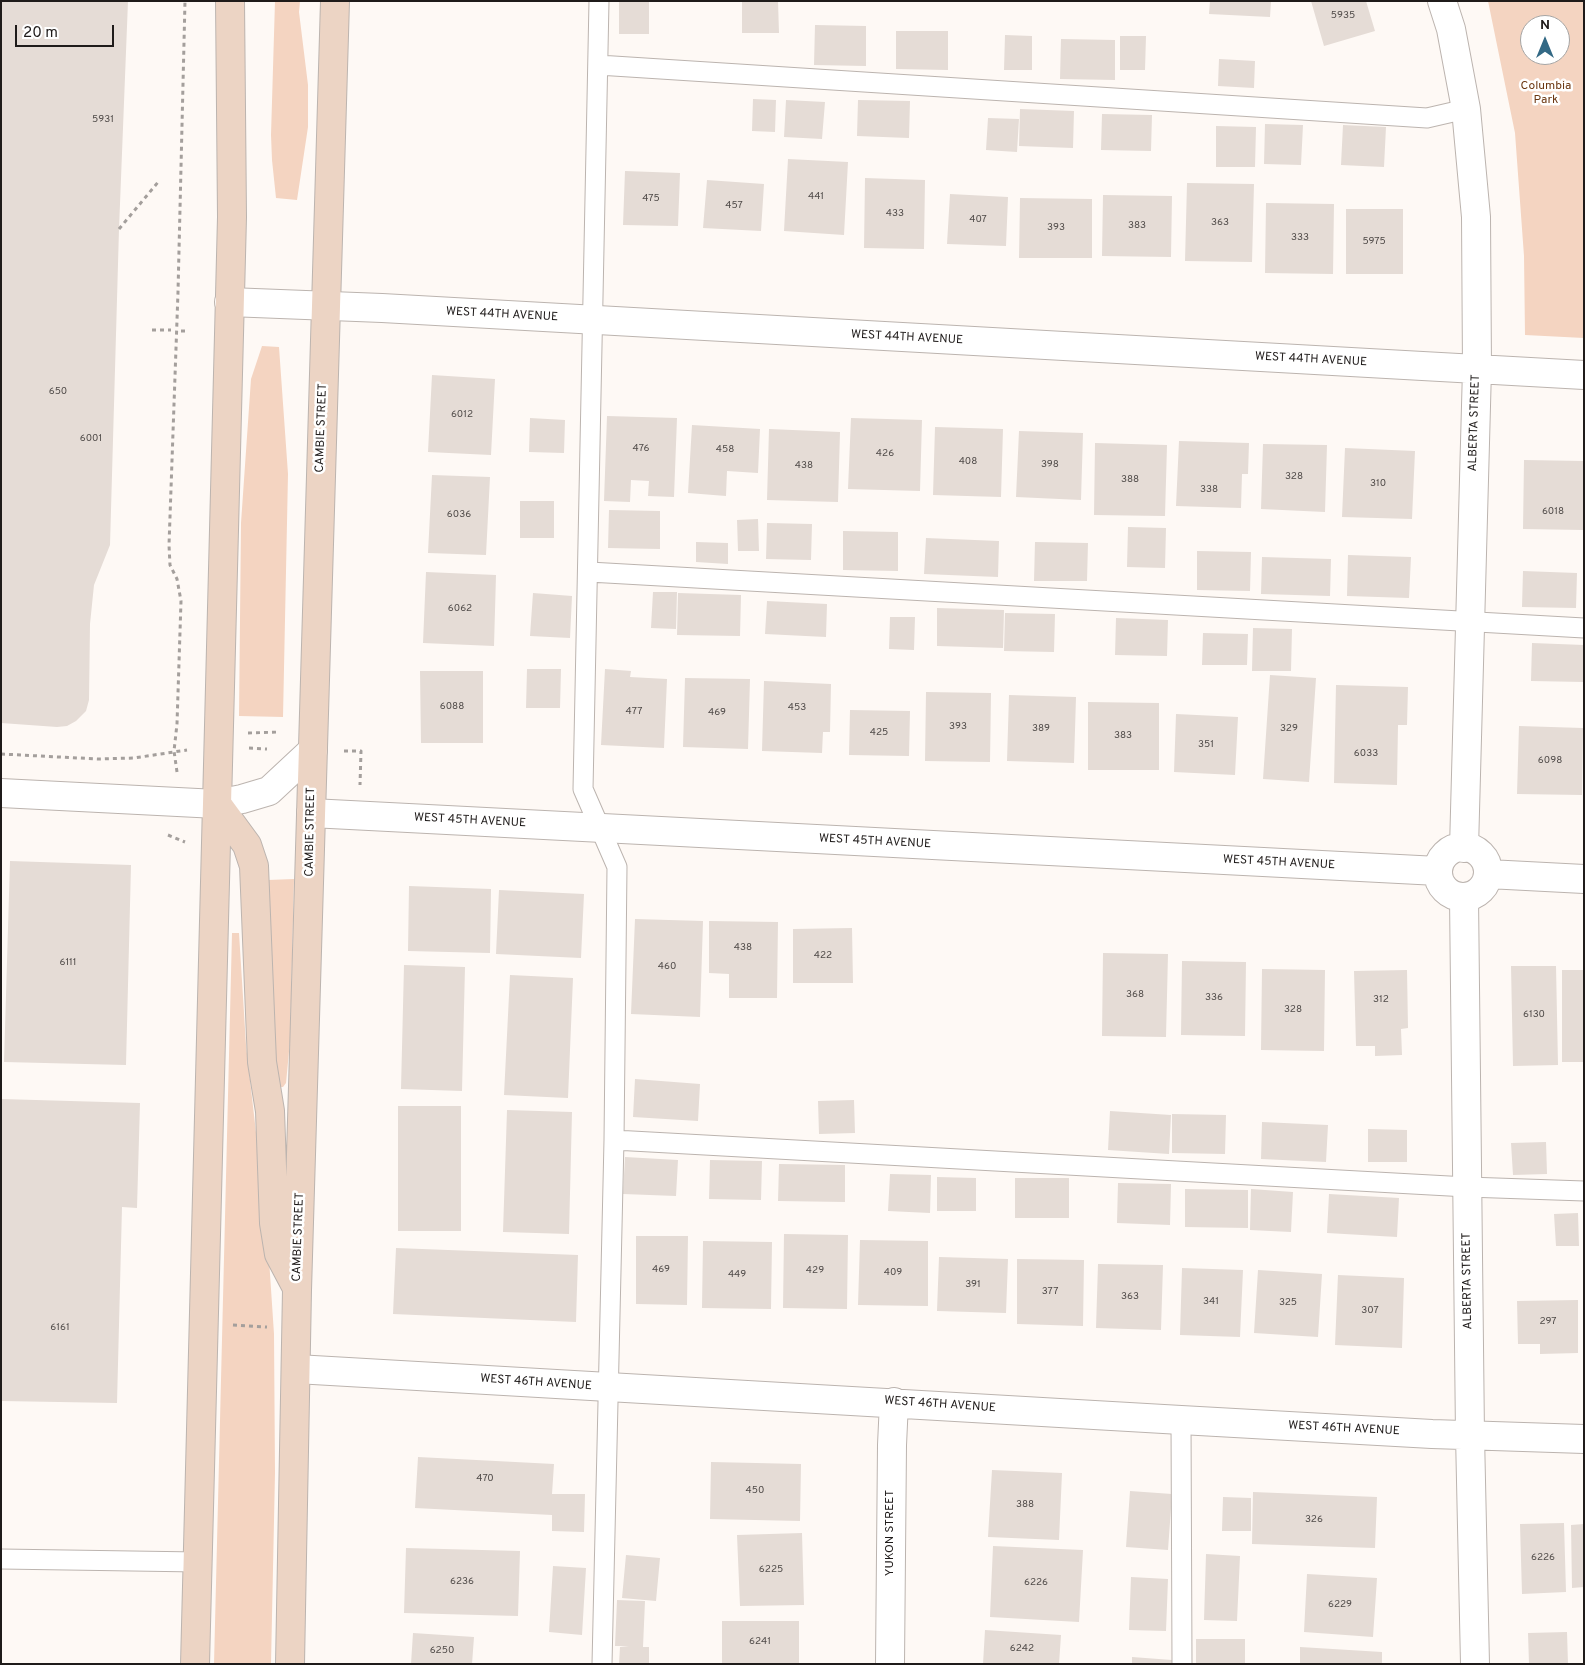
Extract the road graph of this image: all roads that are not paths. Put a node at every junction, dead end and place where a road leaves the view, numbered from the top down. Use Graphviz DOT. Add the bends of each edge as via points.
graph roads {
  1 [pos="230,1"];
  2 [pos="335,1"];
  3 [pos="599,1"];
  4 [pos="1442,1"];
  5 [pos="598,65"];
  6 [pos="1466,109"];
  7 [pos="229,302"];
  8 [pos="326,306"];
  9 [pos="592,321"];
  10 [pos="1477,369"];
  11 [pos="1584,375"];
  12 [pos="588,572"];
  13 [pos="1469,620"];
  14 [pos="1584,628"];
  15 [pos="313,750"];
  16 [pos="1,793"];
  17 [pos="217,804"];
  18 [pos="311,813"];
  19 [pos="600,828"];
  20 [pos="1464,848"];
  21 [pos="1438,871"];
  22 [pos="1488,874"];
  23 [pos="1584,879"];
  24 [pos="1464,897"];
  25 [pos="614,1140"];
  26 [pos="1467,1187"];
  27 [pos="1584,1191"];
  28 [pos="297,1290"];
  29 [pos="296,1368"];
  30 [pos="609,1387"];
  31 [pos="894,1402"];
  32 [pos="1181,1420"];
  33 [pos="1470,1435"];
  34 [pos="1584,1439"];
  35 [pos="1,1559"];
  36 [pos="198,1562"];
  37 [pos="195,1664"];
  38 [pos="290,1664"];
  39 [pos="602,1664"];
  40 [pos="890,1664"];
  41 [pos="1182,1664"];
  42 [pos="1475,1664"];
  1 -- 7 [label="main road" via="232,217"];
  2 -- 8 [label="main road, CAMBIE STREET"];
  3 -- 5 [label="lane"];
  4 -- 6 [label="street, ALBERTA STREET" via="1452,29"];
  5 -- 6 [label="lane" via="1427,118"];
  5 -- 9 [label="lane"];
  6 -- 10 [label="street, ALBERTA STREET" via="1476,217"];
  7 -- 8 [label="street, WEST 44TH AVENUE"];
  7 -- 17 [label="main road"];
  8 -- 9 [label="street, WEST 44TH AVENUE"];
  8 -- 15 [label="main road, CAMBIE STREET"];
  9 -- 10 [label="street, WEST 44TH AVENUE"];
  9 -- 12 [label="lane"];
  10 -- 11 [label="street, WEST 44TH AVENUE"];
  10 -- 13 [label="street, ALBERTA STREET"];
  12 -- 13 [label="lane"];
  12 -- 19 [label="lane" via="583,789"];
  13 -- 14 [label="lane"];
  13 -- 20 [label="street, ALBERTA STREET"];
  15 -- 17 [label="street" via="270,791"];
  15 -- 18 [label="main road, CAMBIE STREET"];
  16 -- 17 [label="street"];
  17 -- 28 [label="main road" via="247,845 254,866 262,1062 270,1111 274,1223 279,1254"];
  17 -- 36 [label="main road"];
  18 -- 19 [label="street, WEST 45TH AVENUE"];
  18 -- 28 [label="main road, CAMBIE STREET"];
  19 -- 21 [label="street, WEST 45TH AVENUE"];
  19 -- 25 [label="lane" via="618,867"];
  20 -- 21 [label="street" via="1444,856"];
  20 -- 22 [label="street" via="1479,853"];
  21 -- 24 [label="street" via="1442,886 1455,896"];
  22 -- 23 [label="street"];
  22 -- 24 [label="street" via="1478,892"];
  24 -- 26 [label="street, ALBERTA STREET"];
  25 -- 26 [label="lane"];
  25 -- 30 [label="lane"];
  26 -- 27 [label="lane"];
  26 -- 33 [label="street, ALBERTA STREET"];
  28 -- 29 [label="main road, CAMBIE STREET"];
  29 -- 30 [label="street, WEST 46TH AVENUE"];
  29 -- 38 [label="main road, CAMBIE STREET"];
  30 -- 31 [label="street, WEST 46TH AVENUE"];
  30 -- 39 [label="lane"];
  31 -- 32 [label="street, WEST 46TH AVENUE"];
  31 -- 40 [label="street, YUKON STREET"];
  32 -- 33 [label="street, WEST 46TH AVENUE"];
  32 -- 41 [label="lane"];
  33 -- 34 [label="street, WEST 46TH AVENUE"];
  33 -- 42 [label="street, ALBERTA STREET"];
  35 -- 36 [label="lane"];
  36 -- 37 [label="main road"];
}
